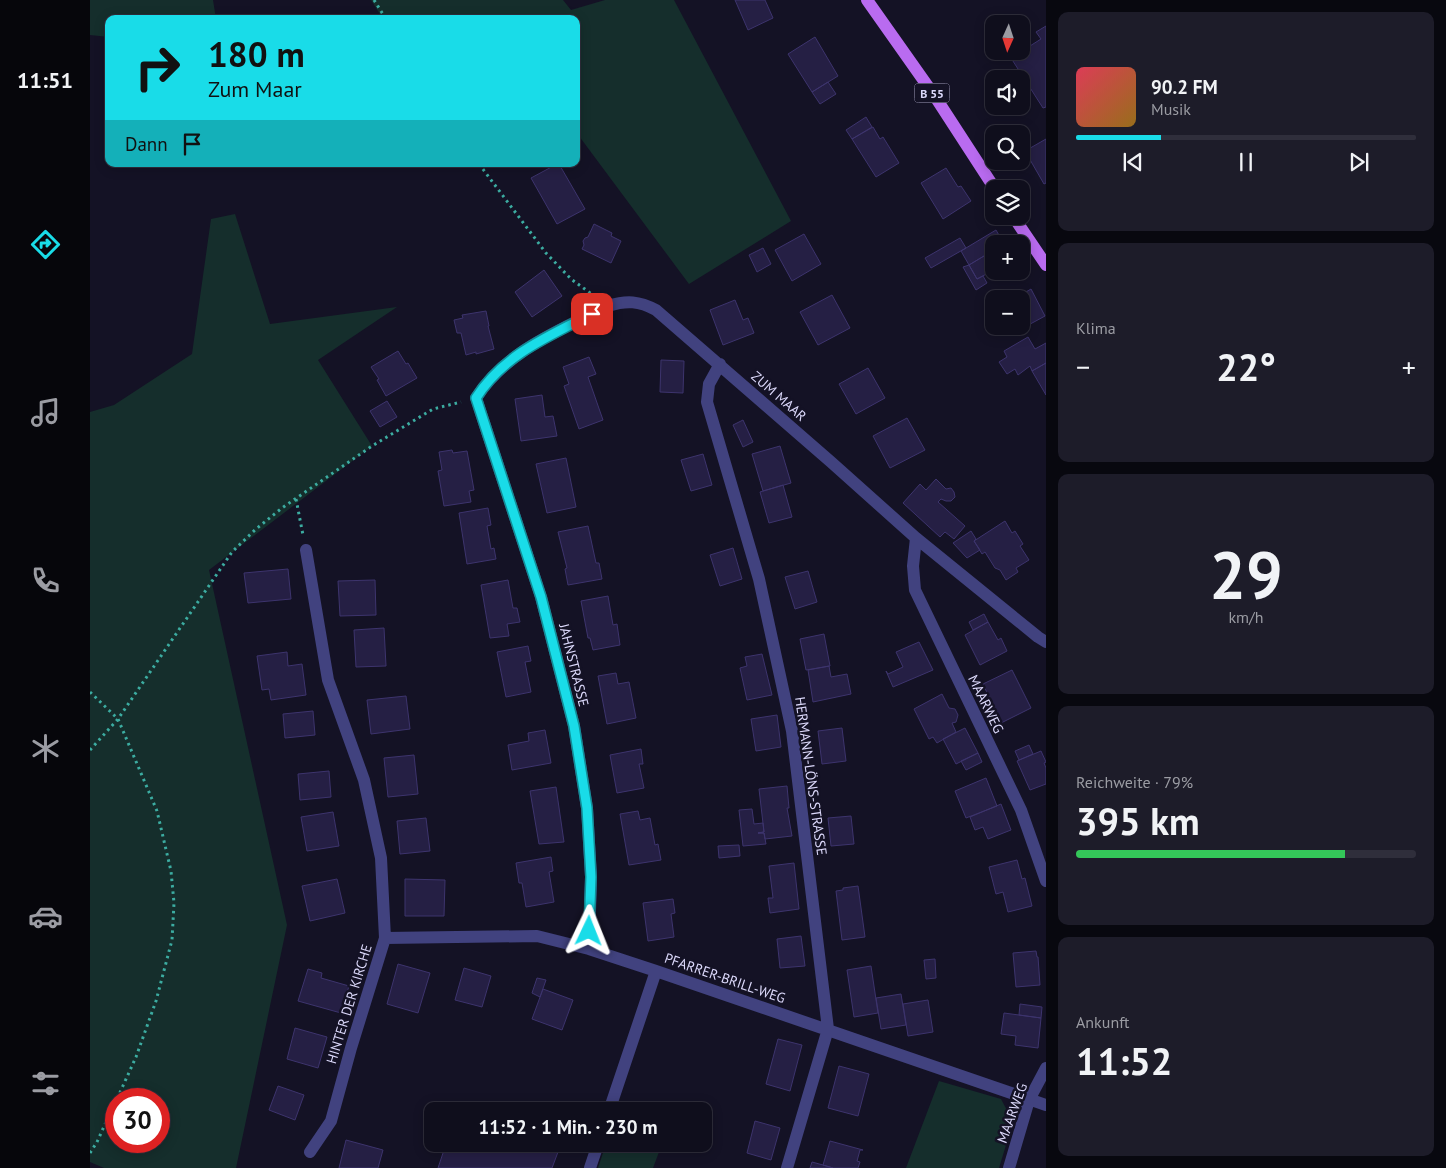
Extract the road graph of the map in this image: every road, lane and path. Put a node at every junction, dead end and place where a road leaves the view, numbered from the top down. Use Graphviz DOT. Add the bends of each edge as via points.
graph roads {
  1 [pos="374,0"];
  2 [pos="867,0"];
  3 [pos="383,15"];
  4 [pos="482,167"];
  5 [pos="989,180"];
  6 [pos="1019,225"];
  7 [pos="1046,265"];
  8 [pos="608,306"];
  9 [pos="720,364"];
  10 [pos="476,398"];
  11 [pos="296,499"];
  12 [pos="916,538"];
  13 [pos="306,550"];
  14 [pos="1046,642"];
  15 [pos="90,692"];
  16 [pos="118,719"];
  17 [pos="90,750"];
  18 [pos="1046,881"];
  19 [pos="385,938"];
  20 [pos="589,950"];
  21 [pos="656,971"];
  22 [pos="828,1029"];
  23 [pos="1046,1068"];
  24 [pos="122,1088"];
  25 [pos="1029,1100"];
  26 [pos="612,1102"];
  27 [pos="1046,1105"];
  28 [pos="105,1125"];
  29 [pos="90,1152"];
  30 [pos="310,1152"];
  31 [pos="595,1152"];
  32 [pos="590,1168"];
  33 [pos="787,1168"];
  34 [pos="1009,1168"];
  1 -- 3 [label="path"];
  2 -- 5 [label="main road, B 55"];
  4 -- 8 [label="path" via="546,253 571,279"];
  6 -- 7 [label="main road"];
  8 -- 9 [label="street, ZUM MAAR" via="620,302 645,304"];
  8 -- 10 [label="street, ZUM MAAR" via="529,346 485,383"];
  9 -- 12 [label="street, ZUM MAAR"];
  9 -- 22 [label="street, HERMANN-LÖNS-STRASSE" via="709,384 706,402 759,579 792,731"];
  10 -- 11 [label="path" via="433,409 372,446"];
  10 -- 20 [label="street, JAHNSTRASSE" via="541,597 574,726 587,808 591,877"];
  11 -- 13 [label="path"];
  11 -- 16 [label="path" via="232,552"];
  12 -- 14 [label="street, ZUM MAAR"];
  12 -- 18 [label="street, MAARWEG" via="915,590 1021,810"];
  13 -- 19 [label="street, HINTER DER KIRCHE" via="328,680 364,780 375,828 381,858"];
  15 -- 16 [label="path"];
  16 -- 17 [label="path"];
  16 -- 24 [label="path" via="157,811 172,871 174,903 172,940 156,1001"];
  19 -- 20 [label="street, PFARRER-BRILL-WEG" via="537,936"];
  19 -- 30 [label="street, HINTER DER KIRCHE" via="331,1121"];
  20 -- 21 [label="street, PFARRER-BRILL-WEG"];
  21 -- 22 [label="street, PFARRER-BRILL-WEG"];
  21 -- 26 [label="street"];
  22 -- 25 [label="street, PFARRER-BRILL-WEG"];
  22 -- 33 [label="street, HERMANN-LÖNS-STRASSE"];
  23 -- 25 [label="street, MAARWEG"];
  25 -- 27 [label="street, PFARRER-BRILL-WEG"];
  25 -- 34 [label="street, MAARWEG"];
  28 -- 29 [label="path"];
  31 -- 32 [label="street"];
}
